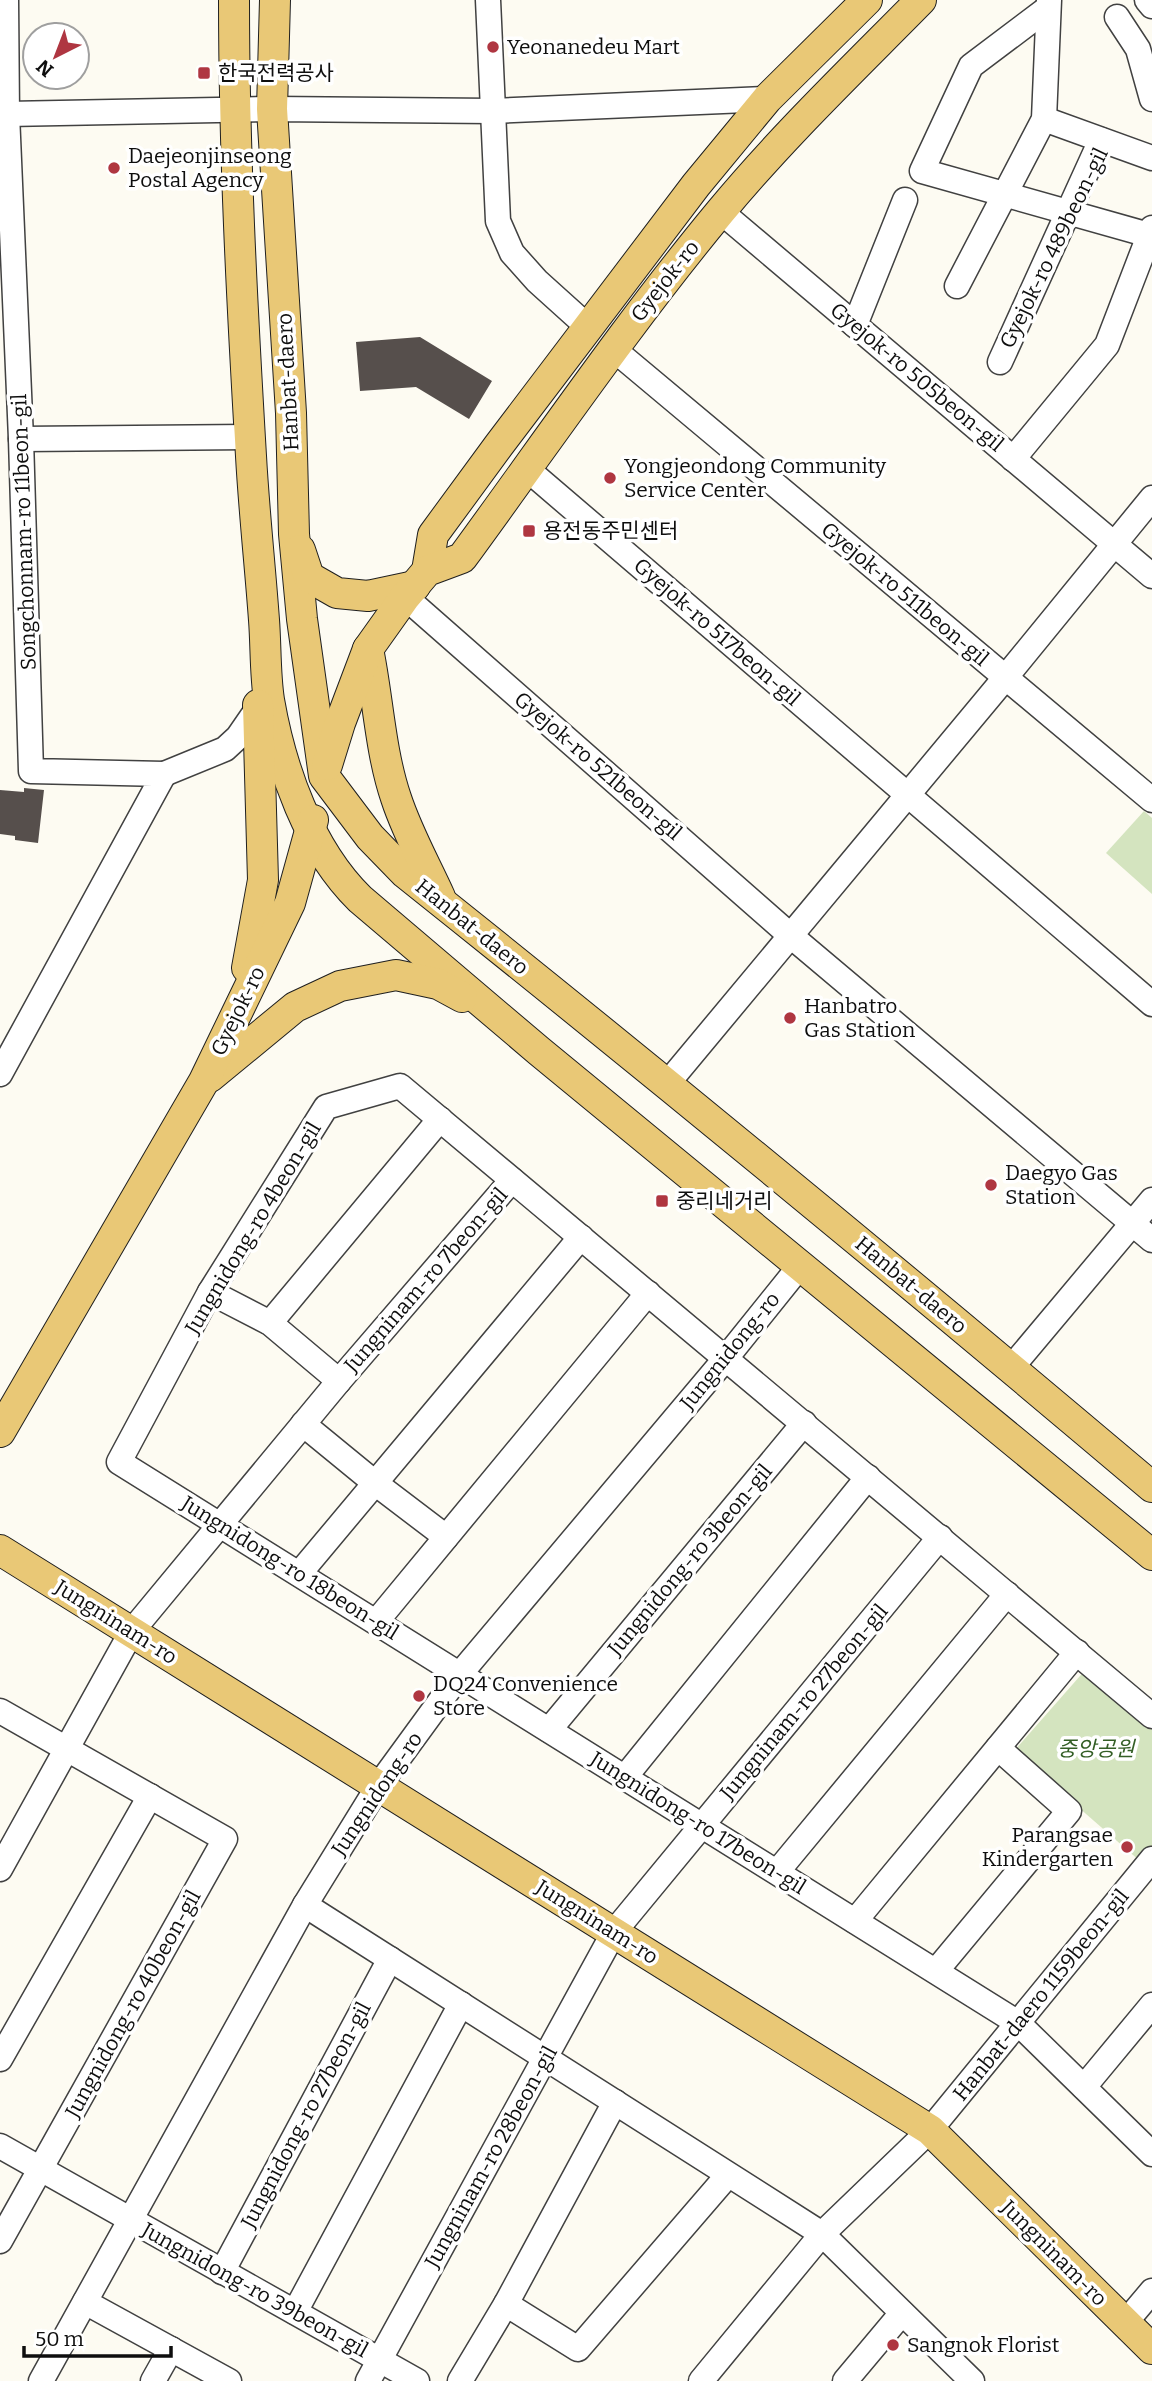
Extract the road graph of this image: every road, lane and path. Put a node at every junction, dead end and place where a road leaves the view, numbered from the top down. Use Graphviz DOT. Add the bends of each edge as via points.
graph roads {
  1 [pos="6,0"];
  2 [pos="234,0"];
  3 [pos="275,0"];
  4 [pos="488,0"];
  5 [pos="867,0"];
  6 [pos="921,0"];
  7 [pos="1147,0"];
  8 [pos="1049,4"];
  9 [pos="1152,6"];
  10 [pos="1117,17"];
  11 [pos="767,99"];
  12 [pos="1152,99"];
  13 [pos="272,109"];
  14 [pos="234,110"];
  15 [pos="493,111"];
  16 [pos="7,114"];
  17 [pos="1044,119"];
  18 [pos="1101,140"];
  19 [pos="1152,158"];
  20 [pos="1005,194"];
  21 [pos="905,200"];
  22 [pos="720,211"];
  23 [pos="1068,212"];
  24 [pos="1151,232"];
  25 [pos="957,286"];
  26 [pos="855,325"];
  27 [pos="588,327"];
  28 [pos="612,348"];
  29 [pos="1000,362"];
  30 [pos="249,437"];
  31 [pos="21,439"];
  32 [pos="1013,458"];
  33 [pos="527,469"];
  34 [pos="1152,498"];
  35 [pos="294,534"];
  36 [pos="1114,543"];
  37 [pos="1152,576"];
  38 [pos="416,584"];
  39 [pos="263,618"];
  40 [pos="368,649"];
  41 [pos="1005,678"];
  42 [pos="258,708"];
  43 [pos="164,774"];
  44 [pos="324,776"];
  45 [pos="906,795"];
  46 [pos="1152,800"];
  47 [pos="311,829"];
  48 [pos="443,904"];
  49 [pos="791,936"];
  50 [pos="1152,1004"];
  51 [pos="241,1007"];
  52 [pos="539,1051"];
  53 [pos="0,1074"];
  54 [pos="204,1081"];
  55 [pos="667,1084"];
  56 [pos="440,1119"];
  57 [pos="512,1180"];
  58 [pos="1152,1200"];
  59 [pos="1132,1224"];
  60 [pos="581,1237"];
  61 [pos="1152,1240"];
  62 [pos="800,1266"];
  63 [pos="211,1292"];
  64 [pos="648,1293"];
  65 [pos="270,1323"];
  66 [pos="726,1357"];
  67 [pos="1011,1368"];
  68 [pos="339,1381"];
  69 [pos="804,1423"];
  70 [pos="303,1424"];
  71 [pos="0,1432"];
  72 [pos="119,1462"];
  73 [pos="868,1477"];
  74 [pos="375,1483"];
  75 [pos="1152,1488"];
  76 [pos="220,1525"];
  77 [pos="446,1537"];
  78 [pos="940,1537"];
  79 [pos="0,1549"];
  80 [pos="1152,1555"];
  81 [pos="299,1574"];
  82 [pos="1007,1594"];
  83 [pos="376,1622"];
  84 [pos="132,1631"];
  85 [pos="1077,1652"];
  86 [pos="460,1674"];
  87 [pos="0,1711"];
  88 [pos="1152,1716"];
  89 [pos="549,1730"];
  90 [pos="998,1748"];
  91 [pos="67,1749"];
  92 [pos="625,1777"];
  93 [pos="379,1785"];
  94 [pos="150,1796"];
  95 [pos="702,1826"];
  96 [pos="1152,1860"];
  97 [pos="0,1869"];
  98 [pos="777,1872"];
  99 [pos="305,1905"];
  100 [pos="855,1921"];
  101 [pos="614,1932"];
  102 [pos="390,1959"];
  103 [pos="936,1971"];
  104 [pos="461,2004"];
  105 [pos="1152,2004"];
  106 [pos="1018,2023"];
  107 [pos="545,2058"];
  108 [pos="0,2059"];
  109 [pos="1084,2087"];
  110 [pos="615,2102"];
  111 [pos="930,2130"];
  112 [pos="0,2146"];
  113 [pos="1150,2148"];
  114 [pos="41,2169"];
  115 [pos="728,2175"];
  116 [pos="130,2220"];
  117 [pos="822,2234"];
  118 [pos="0,2241"];
  119 [pos="222,2272"];
  120 [pos="1152,2291"];
  121 [pos="85,2302"];
  122 [pos="506,2305"];
  123 [pos="295,2312"];
  124 [pos="902,2313"];
  125 [pos="1125,2323"];
  126 [pos="171,2349"];
  127 [pos="1152,2349"];
  128 [pos="374,2370"];
  129 [pos="41,2381"];
  130 [pos="153,2381"];
  131 [pos="229,2381"];
  132 [pos="417,2381"];
  133 [pos="460,2381"];
  134 [pos="701,2381"];
  135 [pos="845,2381"];
  136 [pos="972,2381"];
  1 -- 16 [label="street, Songchonnam-ro 11beon-gil"];
  2 -- 14 [label="main road, Hanbat-daero"];
  3 -- 13 [label="main road, Hanbat-daero"];
  4 -- 15 [label="street"];
  5 -- 11 [label="main road, Gyejok-ro"];
  6 -- 22 [label="main road, Gyejok-ro" via="814,107"];
  7 -- 9 [label="street"];
  8 -- 17 [label="street"];
  8 -- 20 [label="street" via="971,66 922,171"];
  10 -- 12 [label="street" via="1138,50"];
  11 -- 15 [label="street"];
  11 -- 27 [label="main road, Gyejok-ro"];
  13 -- 14 [label="street"];
  13 -- 15 [label="street"];
  13 -- 35 [label="main road, Hanbat-daero"];
  14 -- 16 [label="street"];
  14 -- 30 [label="main road, Hanbat-daero"];
  15 -- 27 [label="street" via="498,221 512,253"];
  16 -- 31 [label="street, Songchonnam-ro 11beon-gil"];
  17 -- 18 [label="street"];
  17 -- 20 [label="street"];
  18 -- 19 [label="street, Gyejok-ro 489beon-gil"];
  18 -- 23 [label="street, Gyejok-ro 489beon-gil"];
  20 -- 23 [label="street"];
  20 -- 25 [label="street"];
  21 -- 26 [label="street"];
  22 -- 26 [label="street, Gyejok-ro 505beon-gil"];
  22 -- 28 [label="main road, Gyejok-ro"];
  23 -- 24 [label="street"];
  23 -- 29 [label="street, Gyejok-ro 489beon-gil"];
  24 -- 32 [label="street" via="1107,345"];
  26 -- 32 [label="street, Gyejok-ro 505beon-gil"];
  27 -- 38 [label="main road, Gyejok-ro" via="433,535"];
  28 -- 33 [label="main road, Gyejok-ro"];
  28 -- 41 [label="street, Gyejok-ro 511beon-gil"];
  30 -- 31 [label="street, Hanbat-daero"];
  30 -- 39 [label="main road, Hanbat-daero"];
  31 -- 43 [label="street, Songchonnam-ro 11beon-gil" via="32,771"];
  32 -- 36 [label="street, Gyejok-ro 505beon-gil"];
  33 -- 38 [label="main road, Gyejok-ro" via="462,558"];
  33 -- 45 [label="street, Gyejok-ro 517beon-gil"];
  34 -- 36 [label="street"];
  35 -- 38 [label="main road" via="309,577 337,593 368,596"];
  35 -- 44 [label="main road, Hanbat-daero"];
  36 -- 37 [label="street, Gyejok-ro 505beon-gil"];
  36 -- 41 [label="street"];
  38 -- 40 [label="main road, Gyejok-ro"];
  38 -- 49 [label="street, Gyejok-ro 521beon-gil"];
  39 -- 42 [label="main road" via="256,649"];
  39 -- 47 [label="main road, Hanbat-daero" via="269,698 286,769"];
  40 -- 44 [label="main road, Gyejok-ro"];
  40 -- 48 [label="main road" via="396,798"];
  41 -- 45 [label="street, Gyejok-ro 511beon-gil"];
  41 -- 46 [label="street, Gyejok-ro 511beon-gil"];
  42 -- 43 [label="street" via="225,749"];
  42 -- 51 [label="main road" via="263,880"];
  43 -- 53 [label="street"];
  44 -- 47 [label="main road, Gyejok-ro"];
  44 -- 48 [label="main road, Hanbat-daero" via="388,858"];
  45 -- 49 [label="street"];
  45 -- 50 [label="street, Gyejok-ro 517beon-gil"];
  47 -- 51 [label="main road, Gyejok-ro" via="290,902"];
  47 -- 52 [label="main road, Hanbat-daero" via="341,881"];
  48 -- 55 [label="main road, Hanbat-daero"];
  49 -- 55 [label="street"];
  49 -- 59 [label="street, Gyejok-ro 521beon-gil"];
  51 -- 54 [label="main road, Gyejok-ro"];
  52 -- 54 [label="main road" via="476,1004 438,984 397,975 340,986 295,1007"];
  52 -- 62 [label="main road, Hanbat-daero"];
  54 -- 71 [label="main road, Gyejok-ro"];
  55 -- 67 [label="main road, Hanbat-daero"];
  56 -- 57 [label="street, Jungnidong-ro 4beon-gil"];
  56 -- 63 [label="street, Jungnidong-ro 4beon-gil" via="400,1086 326,1107"];
  56 -- 65 [label="street"];
  57 -- 60 [label="street, Jungnidong-ro 4beon-gil"];
  57 -- 68 [label="street, Jungninam-ro 7beon-gil"];
  58 -- 59 [label="street"];
  59 -- 61 [label="street, Gyejok-ro 521beon-gil"];
  59 -- 67 [label="street"];
  60 -- 64 [label="street, Jungnidong-ro 4beon-gil"];
  60 -- 74 [label="street"];
  62 -- 66 [label="street, Jungnidong-ro"];
  62 -- 80 [label="main road, Hanbat-daero"];
  63 -- 65 [label="street, Jungninam-ro 7beon-gil"];
  63 -- 72 [label="street, Jungnidong-ro 4beon-gil"];
  64 -- 66 [label="street, Jungnidong-ro 4beon-gil"];
  64 -- 77 [label="street"];
  65 -- 68 [label="street, Jungninam-ro 7beon-gil"];
  66 -- 69 [label="street"];
  66 -- 86 [label="street, Jungnidong-ro"];
  67 -- 75 [label="main road, Hanbat-daero"];
  68 -- 70 [label="street, Jungninam-ro 7beon-gil"];
  69 -- 73 [label="street"];
  69 -- 89 [label="street, Jungnidong-ro 3beon-gil"];
  70 -- 74 [label="street"];
  70 -- 76 [label="street, Jungninam-ro 7beon-gil"];
  72 -- 76 [label="street, Jungnidong-ro 18beon-gil"];
  73 -- 78 [label="street"];
  73 -- 92 [label="street"];
  74 -- 77 [label="street"];
  74 -- 81 [label="street"];
  76 -- 81 [label="street, Jungnidong-ro 18beon-gil"];
  76 -- 84 [label="street, Jungninam-ro 7beon-gil"];
  77 -- 83 [label="street"];
  78 -- 82 [label="street"];
  78 -- 95 [label="street, Jungninam-ro 27beon-gil"];
  79 -- 84 [label="main road, Jungninam-ro"];
  81 -- 83 [label="street, Jungnidong-ro 18beon-gil"];
  82 -- 85 [label="street"];
  82 -- 98 [label="street"];
  83 -- 86 [label="street, Jungnidong-ro 18beon-gil"];
  84 -- 91 [label="street, Jungninam-ro 7beon-gil"];
  84 -- 93 [label="main road, Jungninam-ro"];
  85 -- 88 [label="street"];
  85 -- 90 [label="street"];
  86 -- 89 [label="street, Jungnidong-ro 17beon-gil"];
  86 -- 93 [label="street, Jungnidong-ro"];
  87 -- 91 [label="street"];
  89 -- 92 [label="street, Jungnidong-ro 17beon-gil"];
  90 -- 100 [label="street"];
  90 -- 103 [label="street" via="1069,1811"];
  91 -- 94 [label="street"];
  91 -- 97 [label="street, Jungninam-ro 7beon-gil"];
  92 -- 95 [label="street, Jungnidong-ro 17beon-gil"];
  93 -- 99 [label="street, Jungnidong-ro"];
  93 -- 101 [label="main road, Jungninam-ro"];
  94 -- 108 [label="street"];
  94 -- 114 [label="street, Jungnidong-ro 40beon-gil" via="225,1839"];
  95 -- 98 [label="street, Jungnidong-ro 17beon-gil"];
  95 -- 101 [label="street, Jungninam-ro 27beon-gil"];
  96 -- 106 [label="street, Hanbat-daero 1159beon-gil"];
  98 -- 100 [label="street, Jungnidong-ro 17beon-gil"];
  99 -- 102 [label="street"];
  99 -- 116 [label="street, Jungnidong-ro"];
  100 -- 103 [label="street, Jungnidong-ro 17beon-gil"];
  101 -- 107 [label="street, Jungninam-ro 28beon-gil"];
  101 -- 111 [label="main road, Jungninam-ro"];
  102 -- 104 [label="street"];
  102 -- 119 [label="street, Jungnidong-ro 27beon-gil"];
  103 -- 106 [label="street, Jungnidong-ro 17beon-gil"];
  104 -- 107 [label="street"];
  104 -- 123 [label="street"];
  105 -- 109 [label="street"];
  106 -- 109 [label="street, Jungnidong-ro 17beon-gil"];
  106 -- 111 [label="street, Hanbat-daero 1159beon-gil"];
  107 -- 110 [label="street"];
  107 -- 128 [label="street, Jungninam-ro 28beon-gil"];
  109 -- 113 [label="street, Jungnidong-ro 17beon-gil"];
  110 -- 115 [label="street"];
  110 -- 122 [label="street"];
  111 -- 117 [label="street, Hanbat-daero 1159beon-gil"];
  111 -- 125 [label="main road, Jungninam-ro"];
  112 -- 114 [label="street"];
  114 -- 116 [label="street"];
  114 -- 118 [label="street, Jungnidong-ro 40beon-gil"];
  115 -- 117 [label="street"];
  115 -- 122 [label="street" via="578,2349"];
  116 -- 119 [label="street, Jungnidong-ro 39beon-gil"];
  116 -- 121 [label="street, Jungnidong-ro"];
  117 -- 124 [label="street"];
  117 -- 134 [label="street, Hanbat-daero 1159beon-gil"];
  119 -- 123 [label="street, Jungnidong-ro 39beon-gil"];
  120 -- 125 [label="street"];
  121 -- 126 [label="street"];
  121 -- 129 [label="street, Jungnidong-ro"];
  122 -- 133 [label="street"];
  123 -- 128 [label="street, Jungnidong-ro 39beon-gil"];
  124 -- 135 [label="street"];
  124 -- 136 [label="street"];
  125 -- 127 [label="main road, Jungninam-ro"];
  126 -- 130 [label="street"];
  126 -- 131 [label="street"];
  128 -- 132 [label="street, Jungnidong-ro 39beon-gil"];
}
